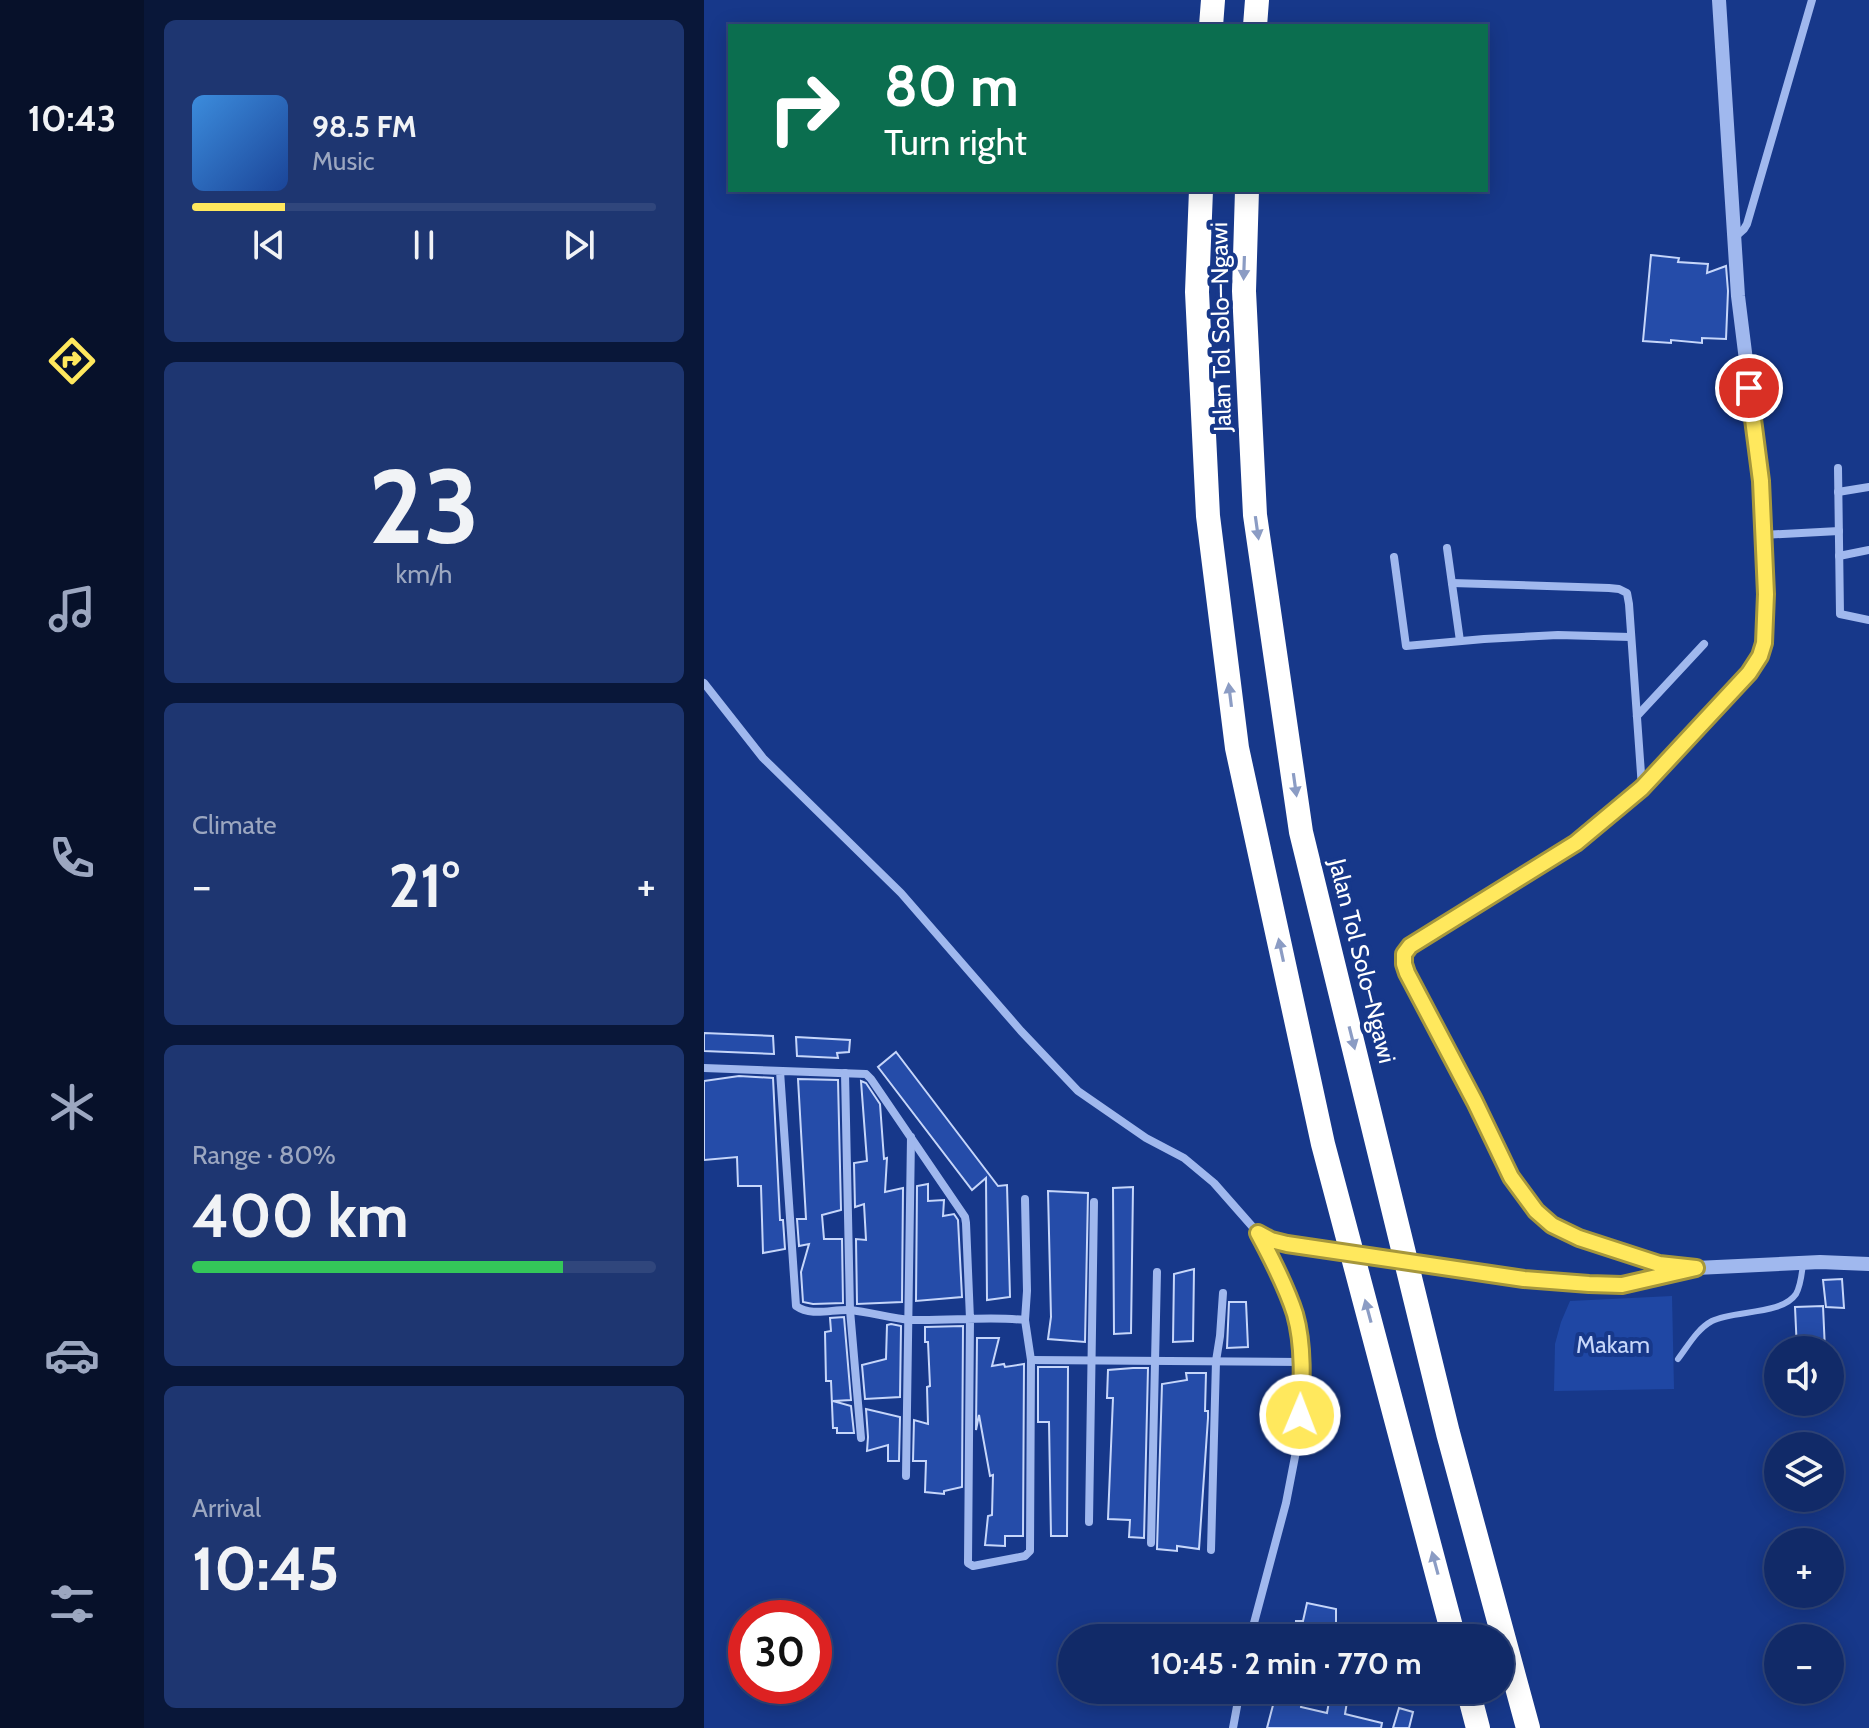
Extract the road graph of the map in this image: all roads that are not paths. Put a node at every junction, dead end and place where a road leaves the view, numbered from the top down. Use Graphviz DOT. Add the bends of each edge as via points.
graph roads {
  1 [pos="1213,0"];
  2 [pos="1257,0"];
  3 [pos="1719,0"];
  4 [pos="1812,0"];
  5 [pos="1211,24"];
  6 [pos="1255,24"];
  7 [pos="1201,192"];
  8 [pos="1247,192"];
  9 [pos="1734,237"];
  10 [pos="1838,468"];
  11 [pos="1869,487"];
  12 [pos="1838,492"];
  13 [pos="1839,531"];
  14 [pos="1763,535"];
  15 [pos="1447,548"];
  16 [pos="1869,550"];
  17 [pos="1839,556"];
  18 [pos="1394,557"];
  19 [pos="1452,583"];
  20 [pos="1869,613"];
  21 [pos="1850,616"];
  22 [pos="1869,620"];
  23 [pos="1630,637"];
  24 [pos="1460,641"];
  25 [pos="1704,644"];
  26 [pos="704,683"];
  27 [pos="1637,716"];
  28 [pos="1642,788"];
  29 [pos="704,1068"];
  30 [pos="780,1071"];
  31 [pos="845,1073"];
  32 [pos="911,1136"];
  33 [pos="1025,1199"];
  34 [pos="1094,1202"];
  35 [pos="1258,1233"];
  36 [pos="1803,1263"];
  37 [pos="1869,1264"];
  38 [pos="1696,1268"];
  39 [pos="1157,1272"];
  40 [pos="1223,1293"];
  41 [pos="850,1310"];
  42 [pos="970,1319"];
  43 [pos="910,1320"];
  44 [pos="1025,1320"];
  45 [pos="1678,1359"];
  46 [pos="1031,1360"];
  47 [pos="1091,1361"];
  48 [pos="1155,1361"];
  49 [pos="1216,1361"];
  50 [pos="1301,1362"];
  51 [pos="861,1438"];
  52 [pos="906,1476"];
  53 [pos="1089,1522"];
  54 [pos="1151,1543"];
  55 [pos="1211,1550"];
  56 [pos="1254,1624"];
  57 [pos="1450,1624"];
  58 [pos="1237,1704"];
  59 [pos="1472,1704"];
  60 [pos="1233,1728"];
  61 [pos="1478,1728"];
  62 [pos="1528,1728"];
  1 -- 5 [label="highway"];
  2 -- 6 [label="highway"];
  3 -- 9 [label="street"];
  4 -- 9 [label="street" via="1747,224"];
  57 -- 7 [label="highway, Jalan Tol Solo–Ngawi, one-way" via="1323,1144 1237,748 1208,516 1197,292"];
  8 -- 62 [label="highway, Jalan Tol Solo–Ngawi, one-way" via="1244,291 1255,515 1301,832 1448,1433"];
  9 -- 14 [label="street"];
  10 -- 12 [label="street"];
  11 -- 12 [label="street"];
  12 -- 13 [label="street"];
  13 -- 14 [label="street"];
  13 -- 17 [label="street"];
  14 -- 28 [label="street" via="1766,605 1760,656 1728,698"];
  15 -- 19 [label="street"];
  16 -- 17 [label="street"];
  17 -- 21 [label="street" via="1840,614"];
  18 -- 24 [label="street" via="1406,646"];
  19 -- 23 [label="street" via="1619,589 1627,593"];
  19 -- 24 [label="street"];
  20 -- 21 [label="street"];
  21 -- 22 [label="street"];
  23 -- 24 [label="street"];
  23 -- 27 [label="street"];
  25 -- 27 [label="street"];
  26 -- 35 [label="street" via="763,758 901,893 1078,1091 1184,1158"];
  27 -- 28 [label="street"];
  28 -- 38 [label="street" via="1576,843 1410,946 1404,964 1511,1177 1536,1211 1579,1238 1659,1264"];
  29 -- 30 [label="street"];
  30 -- 31 [label="street"];
  30 -- 41 [label="street" via="796,1306 808,1312"];
  31 -- 32 [label="street" via="868,1076"];
  31 -- 41 [label="street"];
  32 -- 42 [label="street" via="965,1217"];
  32 -- 43 [label="street"];
  33 -- 44 [label="street"];
  34 -- 47 [label="street"];
  35 -- 38 [label="street, bridge" via="1287,1244 1524,1279 1622,1285"];
  35 -- 50 [label="street" via="1294,1313"];
  36 -- 37 [label="street"];
  36 -- 38 [label="street"];
  36 -- 45 [label="lane" via="1794,1297 1713,1321 1699,1330"];
  39 -- 48 [label="street"];
  40 -- 49 [label="street"];
  41 -- 43 [label="street"];
  41 -- 51 [label="street"];
  42 -- 43 [label="street"];
  42 -- 44 [label="street"];
  42 -- 46 [label="street" via="970,1565 1030,1551"];
  43 -- 52 [label="street"];
  44 -- 46 [label="street"];
  46 -- 47 [label="street"];
  47 -- 48 [label="street"];
  47 -- 53 [label="street"];
  48 -- 49 [label="street"];
  48 -- 54 [label="street"];
  49 -- 50 [label="street"];
  49 -- 55 [label="street"];
  50 -- 56 [label="street" via="1299,1436"];
  58 -- 60 [label="street"];
  59 -- 61 [label="highway"];
}
